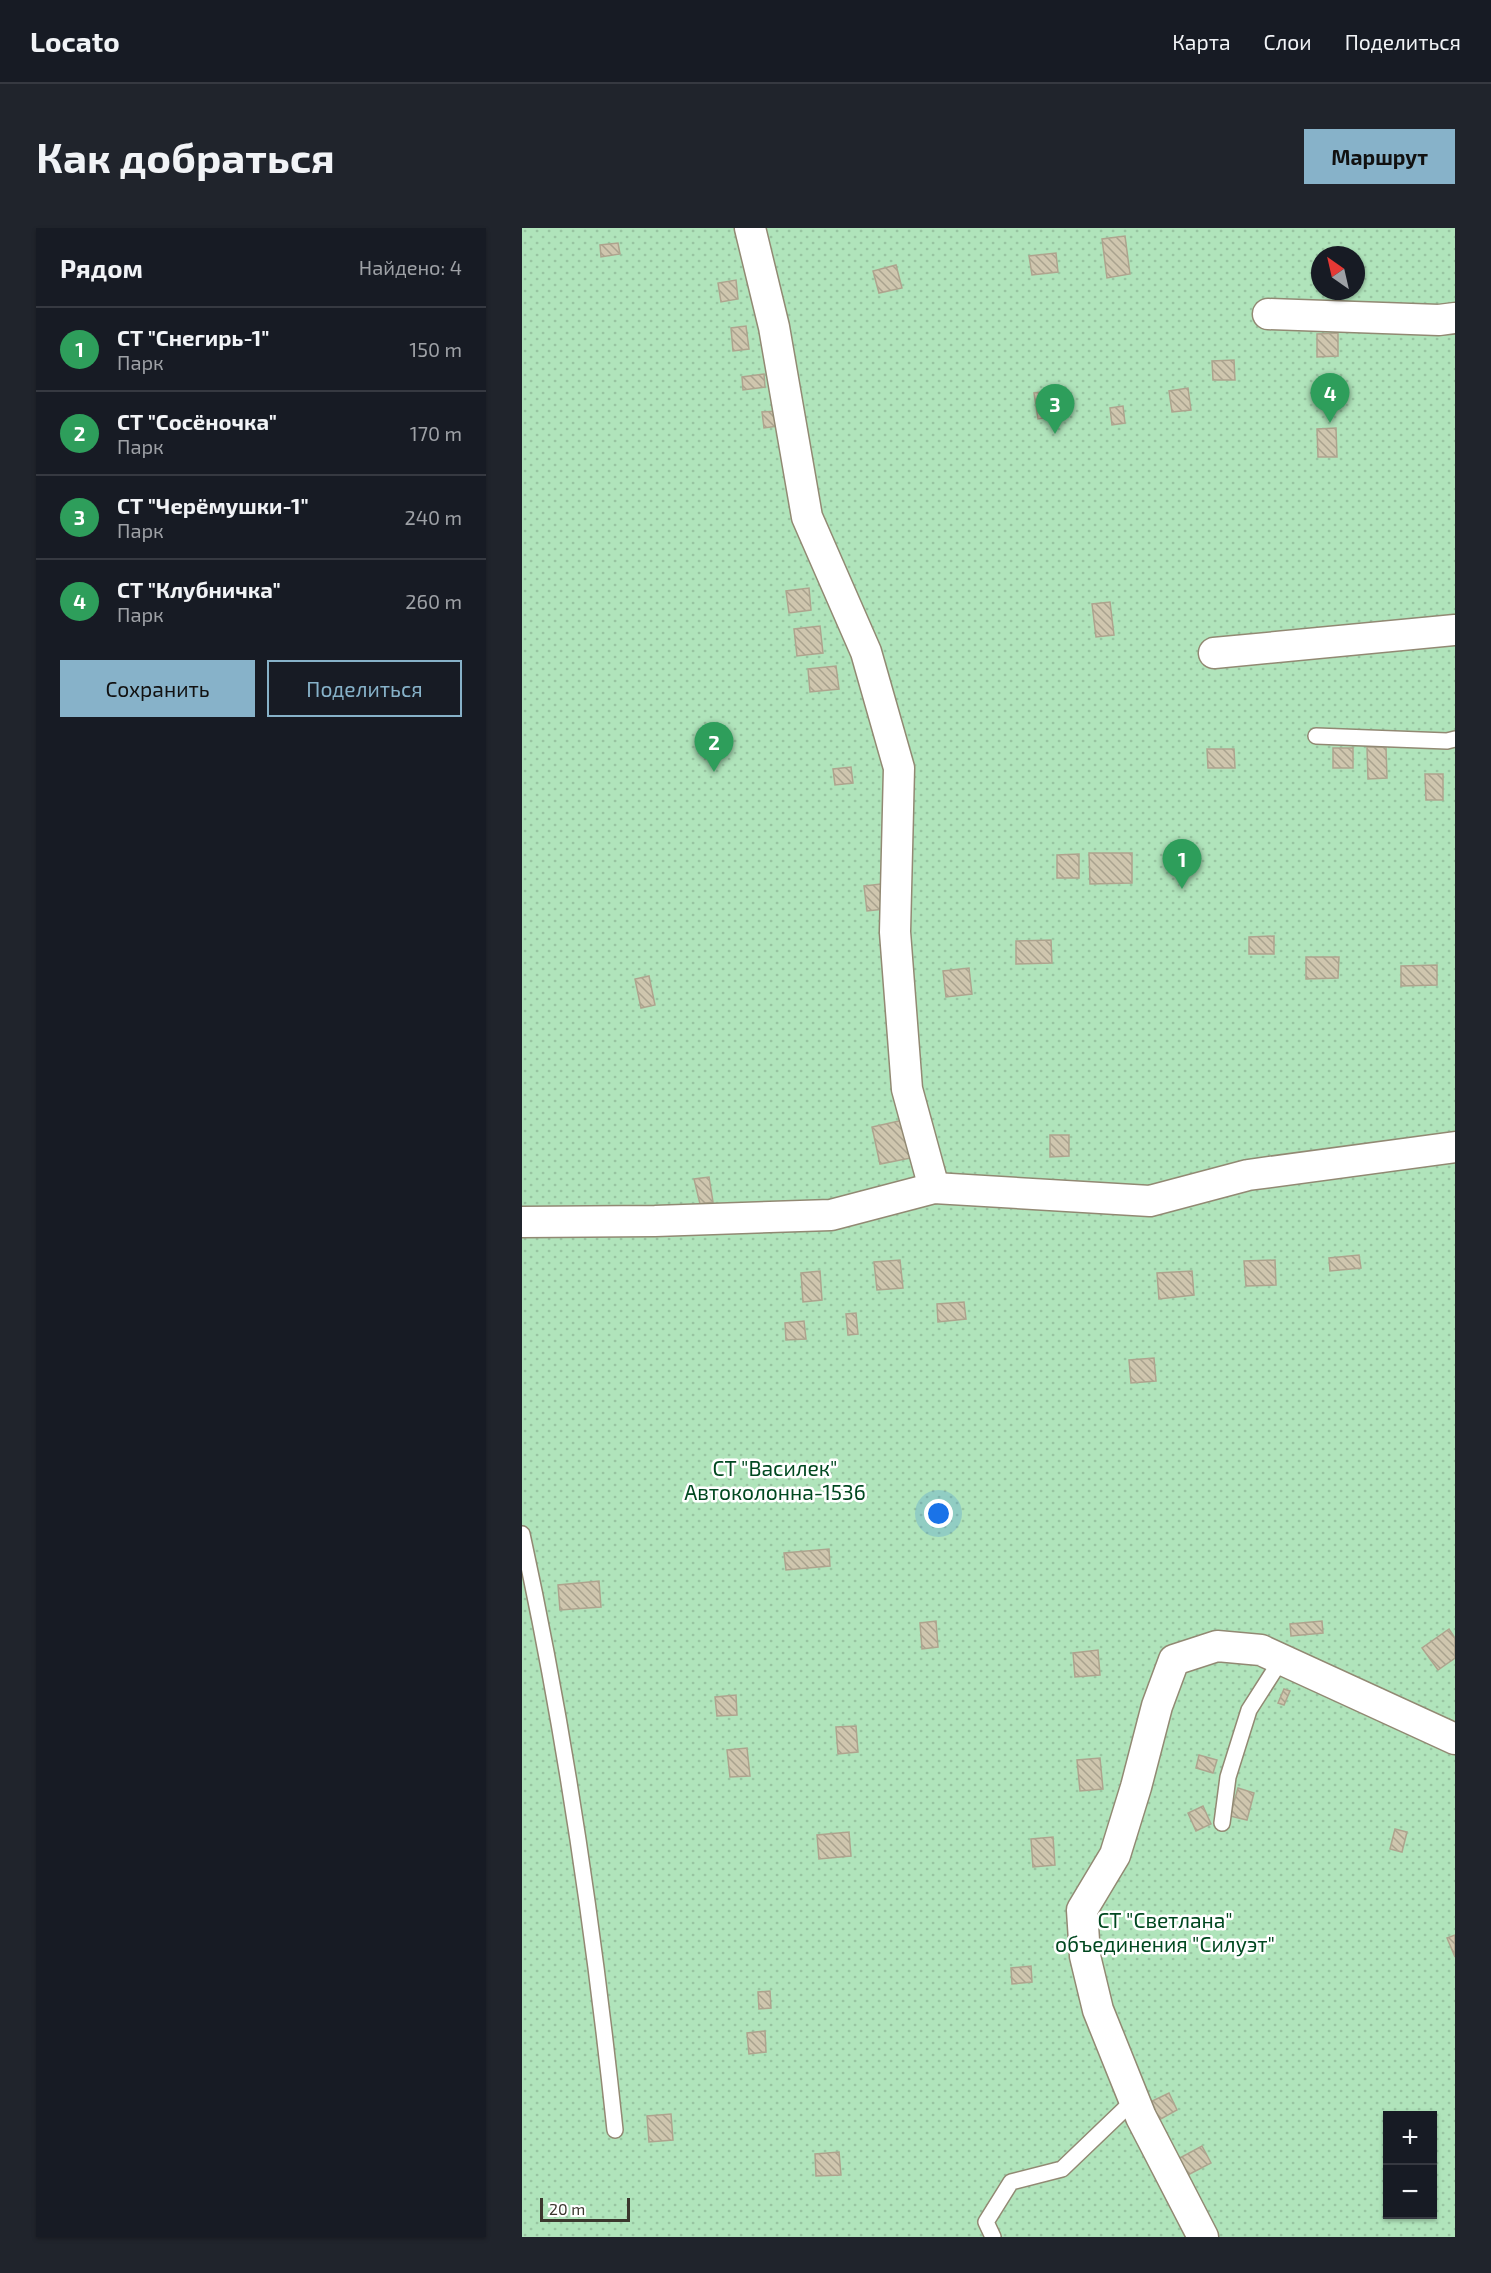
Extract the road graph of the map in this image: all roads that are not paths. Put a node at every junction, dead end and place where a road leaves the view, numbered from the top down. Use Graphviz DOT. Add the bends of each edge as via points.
graph roads {
  1 [pos="750,228"];
  2 [pos="1268,314"];
  3 [pos="1455,318"];
  4 [pos="1455,630"];
  5 [pos="1214,653"];
  6 [pos="1316,736"];
  7 [pos="1455,740"];
  8 [pos="1455,1147"];
  9 [pos="934,1188"];
  10 [pos="522,1222"];
  11 [pos="522,1534"];
  12 [pos="1281,1659"];
  13 [pos="1455,1739"];
  14 [pos="1222,1823"];
  15 [pos="1134,2100"];
  16 [pos="615,2130"];
  17 [pos="993,2237"];
  18 [pos="1203,2237"];
  1 -- 9 [label="street" via="774,327 807,517 866,652 899,768 895,932 907,1089"];
  2 -- 3 [label="street"];
  4 -- 5 [label="street"];
  6 -- 7 [label="lane"];
  8 -- 9 [label="street" via="1248,1175 1150,1201"];
  9 -- 10 [label="street" via="831,1215"];
  11 -- 16 [label="lane" via="548,1656 595,1952"];
  12 -- 13 [label="street"];
  12 -- 14 [label="lane" via="1249,1710 1228,1777"];
  12 -- 15 [label="street" via="1261,1650 1218,1646 1174,1660 1115,1855 1082,1910 1085,1956 1098,2010"];
  15 -- 17 [label="lane" via="1062,2169 1011,2182 986,2222"];
  15 -- 18 [label="street"];
}
